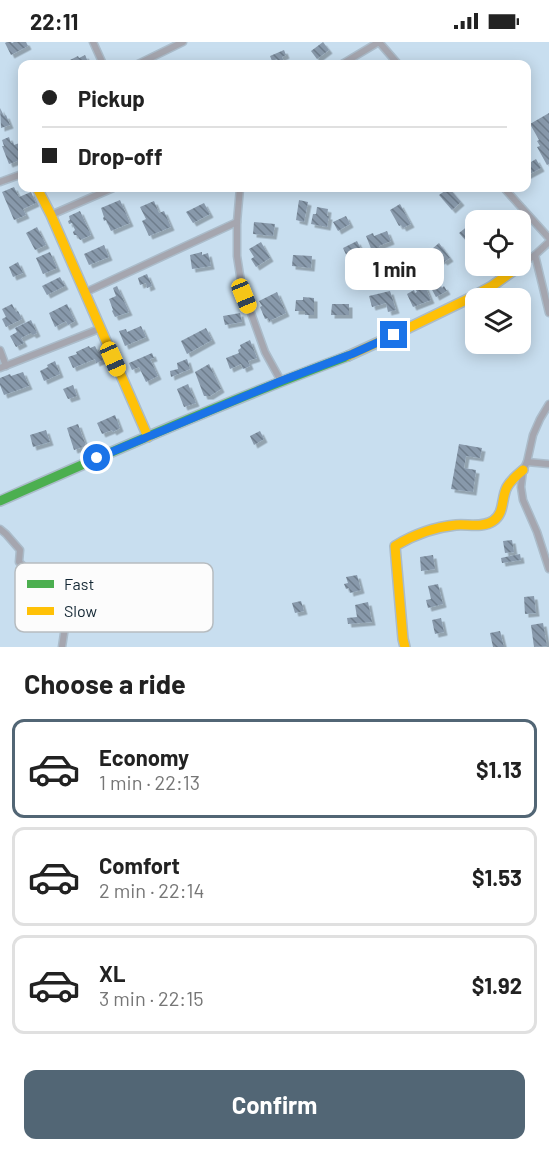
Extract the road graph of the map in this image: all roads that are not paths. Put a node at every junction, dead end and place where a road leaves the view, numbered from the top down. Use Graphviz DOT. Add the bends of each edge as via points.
graph roads {
  1 [pos="93,42"];
  2 [pos="183,42"];
  3 [pos="379,42"];
  4 [pos="101,60"];
  5 [pos="146,60"];
  6 [pos="349,60"];
  7 [pos="395,60"];
  8 [pos="18,175"];
  9 [pos="0,182"];
  10 [pos="39,192"];
  11 [pos="104,192"];
  12 [pos="240,192"];
  13 [pos="507,192"];
  14 [pos="51,215"];
  15 [pos="237,222"];
  16 [pos="549,240"];
  17 [pos="535,255"];
  18 [pos="531,258"];
  19 [pos="505,276"];
  20 [pos="84,293"];
  21 [pos="549,313"];
  22 [pos="99,328"];
  23 [pos="0,350"];
  24 [pos="3,367"];
  25 [pos="281,381"];
  26 [pos="549,404"];
  27 [pos="148,437"];
  28 [pos="549,464"];
  29 [pos="525,466"];
  30 [pos="0,501"];
  31 [pos="0,529"];
  32 [pos="20,563"];
  33 [pos="549,569"];
  34 [pos="64,632"];
  35 [pos="62,647"];
  36 [pos="405,647"];
  1 -- 4 [label="street"];
  2 -- 5 [label="street"];
  3 -- 6 [label="street"];
  3 -- 7 [label="street"];
  8 -- 9 [label="street"];
  10 -- 14 [label="street"];
  11 -- 14 [label="street"];
  12 -- 15 [label="street"];
  13 -- 16 [label="street"];
  14 -- 20 [label="street"];
  15 -- 20 [label="street"];
  15 -- 25 [label="street" via="238,268 244,296 265,352"];
  16 -- 17 [label="street"];
  17 -- 18 [label="street"];
  17 -- 21 [label="street"];
  19 -- 25 [label="street" via="419,323"];
  20 -- 22 [label="street"];
  22 -- 24 [label="street"];
  22 -- 27 [label="street"];
  23 -- 24 [label="street"];
  25 -- 27 [label="street"];
  26 -- 29 [label="street" via="533,435"];
  27 -- 30 [label="street"];
  28 -- 29 [label="street"];
  29 -- 33 [label="street" via="523,500"];
  29 -- 36 [label="street" via="507,487 494,520 436,529 395,546"];
  31 -- 32 [label="street" via="20,550"];
  34 -- 35 [label="street"];
}
